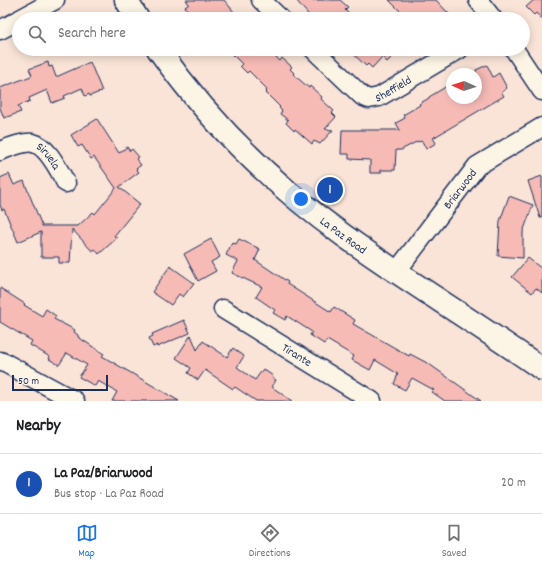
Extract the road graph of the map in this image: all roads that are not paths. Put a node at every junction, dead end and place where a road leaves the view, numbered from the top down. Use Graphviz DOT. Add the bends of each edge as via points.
graph roads {
  1 [pos="55,0"];
  2 [pos="126,0"];
  3 [pos="261,0"];
  4 [pos="478,0"];
  5 [pos="33,12"];
  6 [pos="134,12"];
  7 [pos="274,12"];
  8 [pos="487,12"];
  9 [pos="12,23"];
  10 [pos="0,30"];
  11 [pos="163,56"];
  12 [pos="320,56"];
  13 [pos="448,56"];
  14 [pos="519,56"];
  15 [pos="542,91"];
  16 [pos="542,127"];
  17 [pos="0,151"];
  18 [pos="66,183"];
  19 [pos="396,272"];
  20 [pos="223,309"];
  21 [pos="0,361"];
  22 [pos="542,369"];
  23 [pos="75,401"];
  24 [pos="372,401"];
  1 -- 5 [label="street"];
  2 -- 6 [label="main road"];
  3 -- 7 [label="street"];
  4 -- 8 [label="street"];
  9 -- 10 [label="street"];
  11 -- 19 [label="main road, La Paz Road" via="210,115 261,167 313,212"];
  12 -- 13 [label="street, Sheffield" via="362,96 369,99 380,97"];
  14 -- 15 [label="street"];
  16 -- 19 [label="street, Briarwood" via="476,166"];
  17 -- 18 [label="street, Siruela" via="33,143 46,151"];
  19 -- 22 [label="main road, La Paz Road"];
  20 -- 24 [label="street, Tirante"];
  21 -- 23 [label="street"];
}
